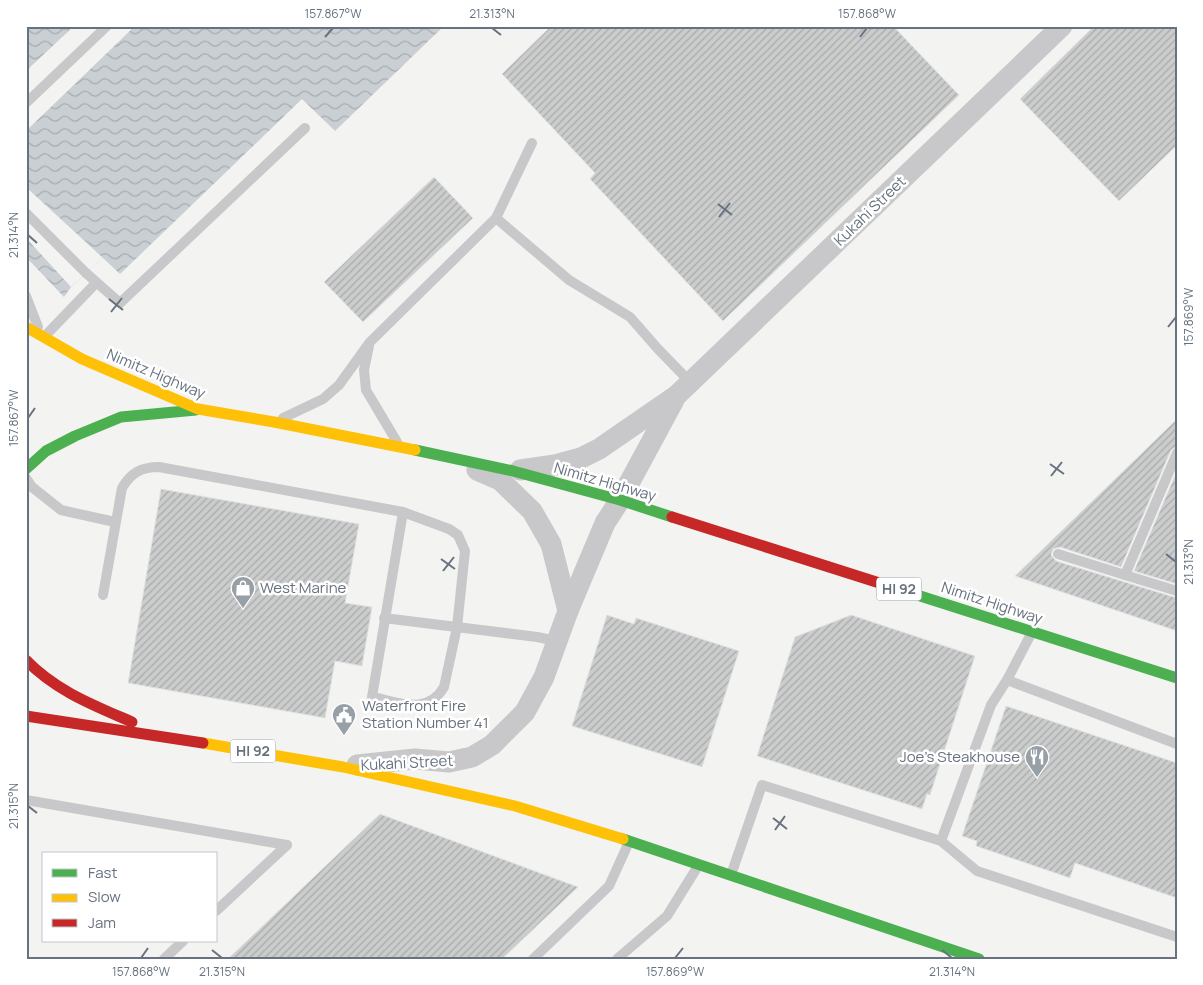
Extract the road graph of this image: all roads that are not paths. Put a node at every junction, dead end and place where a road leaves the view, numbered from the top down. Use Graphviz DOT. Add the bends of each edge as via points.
graph roads {
  1 [pos="107,26"];
  2 [pos="1062,26"];
  3 [pos="26,104"];
  4 [pos="305,128"];
  5 [pos="532,143"];
  6 [pos="26,213"];
  7 [pos="496,218"];
  8 [pos="96,283"];
  9 [pos="26,296"];
  10 [pos="26,327"];
  11 [pos="43,338"];
  12 [pos="370,342"];
  13 [pos="684,389"];
  14 [pos="198,410"];
  15 [pos="274,422"];
  16 [pos="401,447"];
  17 [pos="1177,453"];
  18 [pos="449,458"];
  19 [pos="26,469"];
  20 [pos="513,471"];
  21 [pos="26,478"];
  22 [pos="620,500"];
  23 [pos="403,512"];
  24 [pos="115,522"];
  25 [pos="1058,554"];
  26 [pos="1125,575"];
  27 [pos="1177,591"];
  28 [pos="103,595"];
  29 [pos="568,612"];
  30 [pos="384,618"];
  31 [pos="457,627"];
  32 [pos="1032,631"];
  33 [pos="557,641"];
  34 [pos="26,660"];
  35 [pos="1177,678"];
  36 [pos="1007,680"];
  37 [pos="26,716"];
  38 [pos="163,736"];
  39 [pos="1177,744"];
  40 [pos="343,767"];
  41 [pos="26,800"];
  42 [pos="630,841"];
  43 [pos="941,841"];
  44 [pos="699,865"];
  45 [pos="730,876"];
  46 [pos="218,909"];
  47 [pos="1177,937"];
  48 [pos="182,942"];
  49 [pos="164,959"];
  50 [pos="533,959"];
  51 [pos="617,959"];
  52 [pos="979,959"];
  1 -- 3 [label="lane"];
  2 -- 13 [label="street, Kukahi Street"];
  4 -- 8 [label="lane" via="120,303"];
  5 -- 7 [label="lane"];
  6 -- 8 [label="lane"];
  7 -- 12 [label="lane"];
  7 -- 13 [label="lane" via="570,280 630,317 658,349"];
  8 -- 11 [label="lane"];
  9 -- 11 [label="lane"];
  10 -- 11 [label="main road, Nimitz Highway / HI 92"];
  11 -- 14 [label="main road, Nimitz Highway / HI 92"];
  12 -- 15 [label="lane" via="339,385 322,399"];
  12 -- 16 [label="lane" via="364,370 366,390"];
  13 -- 20 [label="street, Kukahi Street" via="582,458 555,466"];
  13 -- 22 [label="street, Kukahi Street"];
  14 -- 15 [label="main road, Nimitz Highway / HI 92"];
  14 -- 19 [label="main road" via="121,417 46,451"];
  15 -- 16 [label="main road, Nimitz Highway / HI 92"];
  16 -- 18 [label="main road, Nimitz Highway / HI 92"];
  17 -- 26 [label="lane"];
  18 -- 20 [label="main road, Nimitz Highway / HI 92"];
  18 -- 29 [label="street" via="500,480 532,511 551,544"];
  20 -- 22 [label="main road, Nimitz Highway / HI 92"];
  21 -- 24 [label="lane" via="32,487 61,510"];
  22 -- 29 [label="street, Kukahi Street" via="605,523"];
  22 -- 32 [label="main road, Nimitz Highway / HI 92"];
  23 -- 24 [label="lane" via="150,467 127,479 119,496"];
  23 -- 30 [label="lane"];
  23 -- 31 [label="lane" via="449,529 463,543 466,551"];
  24 -- 28 [label="lane"];
  25 -- 26 [label="lane"];
  26 -- 27 [label="lane"];
  29 -- 33 [label="street, Kukahi Street"];
  30 -- 31 [label="lane"];
  30 -- 31 [label="lane" via="372,697 417,706 432,701 444,687"];
  31 -- 33 [label="lane"];
  32 -- 35 [label="main road, Nimitz Highway / HI 92"];
  32 -- 36 [label="lane"];
  33 -- 40 [label="street, Kukahi Street" via="544,676 525,712 492,745 472,757 449,762 415,759"];
  34 -- 38 [label="main road" via="37,673 70,694"];
  36 -- 39 [label="lane"];
  36 -- 43 [label="lane" via="991,705"];
  37 -- 38 [label="main road, HI 92"];
  38 -- 40 [label="main road, HI 92"];
  40 -- 42 [label="main road, HI 92" via="515,806"];
  41 -- 46 [label="lane" via="287,845"];
  42 -- 44 [label="main road, HI 92"];
  42 -- 50 [label="lane" via="608,886"];
  43 -- 45 [label="lane" via="762,785"];
  43 -- 47 [label="lane" via="977,871"];
  44 -- 45 [label="main road, HI 92"];
  44 -- 51 [label="lane" via="667,916"];
  45 -- 52 [label="main road, HI 92"];
  48 -- 49 [label="lane"];
}
